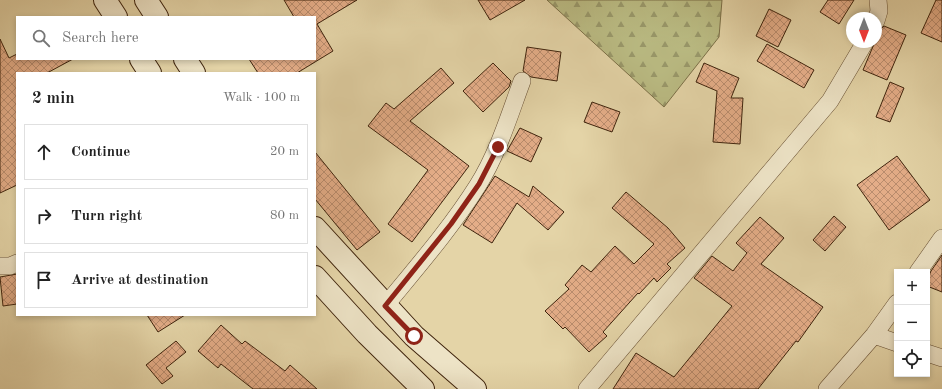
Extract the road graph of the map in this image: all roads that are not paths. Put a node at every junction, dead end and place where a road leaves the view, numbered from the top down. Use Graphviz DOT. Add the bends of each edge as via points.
graph roads {
  1 [pos="105,0"];
  2 [pos="146,0"];
  3 [pos="878,0"];
  4 [pos="879,12"];
  5 [pos="115,16"];
  6 [pos="156,16"];
  7 [pos="861,48"];
  8 [pos="142,60"];
  9 [pos="186,60"];
  10 [pos="149,72"];
  11 [pos="193,72"];
  12 [pos="522,81"];
  13 [pos="316,229"];
  14 [pos="942,238"];
  15 [pos="16,263"];
  16 [pos="0,266"];
  17 [pos="920,269"];
  18 [pos="316,278"];
  19 [pos="896,305"];
  20 [pos="385,306"];
  21 [pos="874,335"];
  22 [pos="894,342"];
  23 [pos="930,354"];
  24 [pos="942,358"];
  25 [pos="422,389"];
  26 [pos="475,389"];
  27 [pos="587,389"];
  28 [pos="827,389"];
  1 -- 5 [label="street"];
  2 -- 6 [label="street"];
  3 -- 4 [label="street"];
  7 -- 27 [label="street" via="830,101"];
  8 -- 10 [label="street"];
  9 -- 11 [label="street"];
  12 -- 20 [label="street" via="498,147 479,184 451,224"];
  13 -- 20 [label="street"];
  14 -- 17 [label="street"];
  15 -- 16 [label="street"];
  18 -- 25 [label="street"];
  19 -- 21 [label="street"];
  20 -- 26 [label="street" via="414,336"];
  21 -- 22 [label="street"];
  21 -- 28 [label="street"];
  23 -- 24 [label="street"];
}
